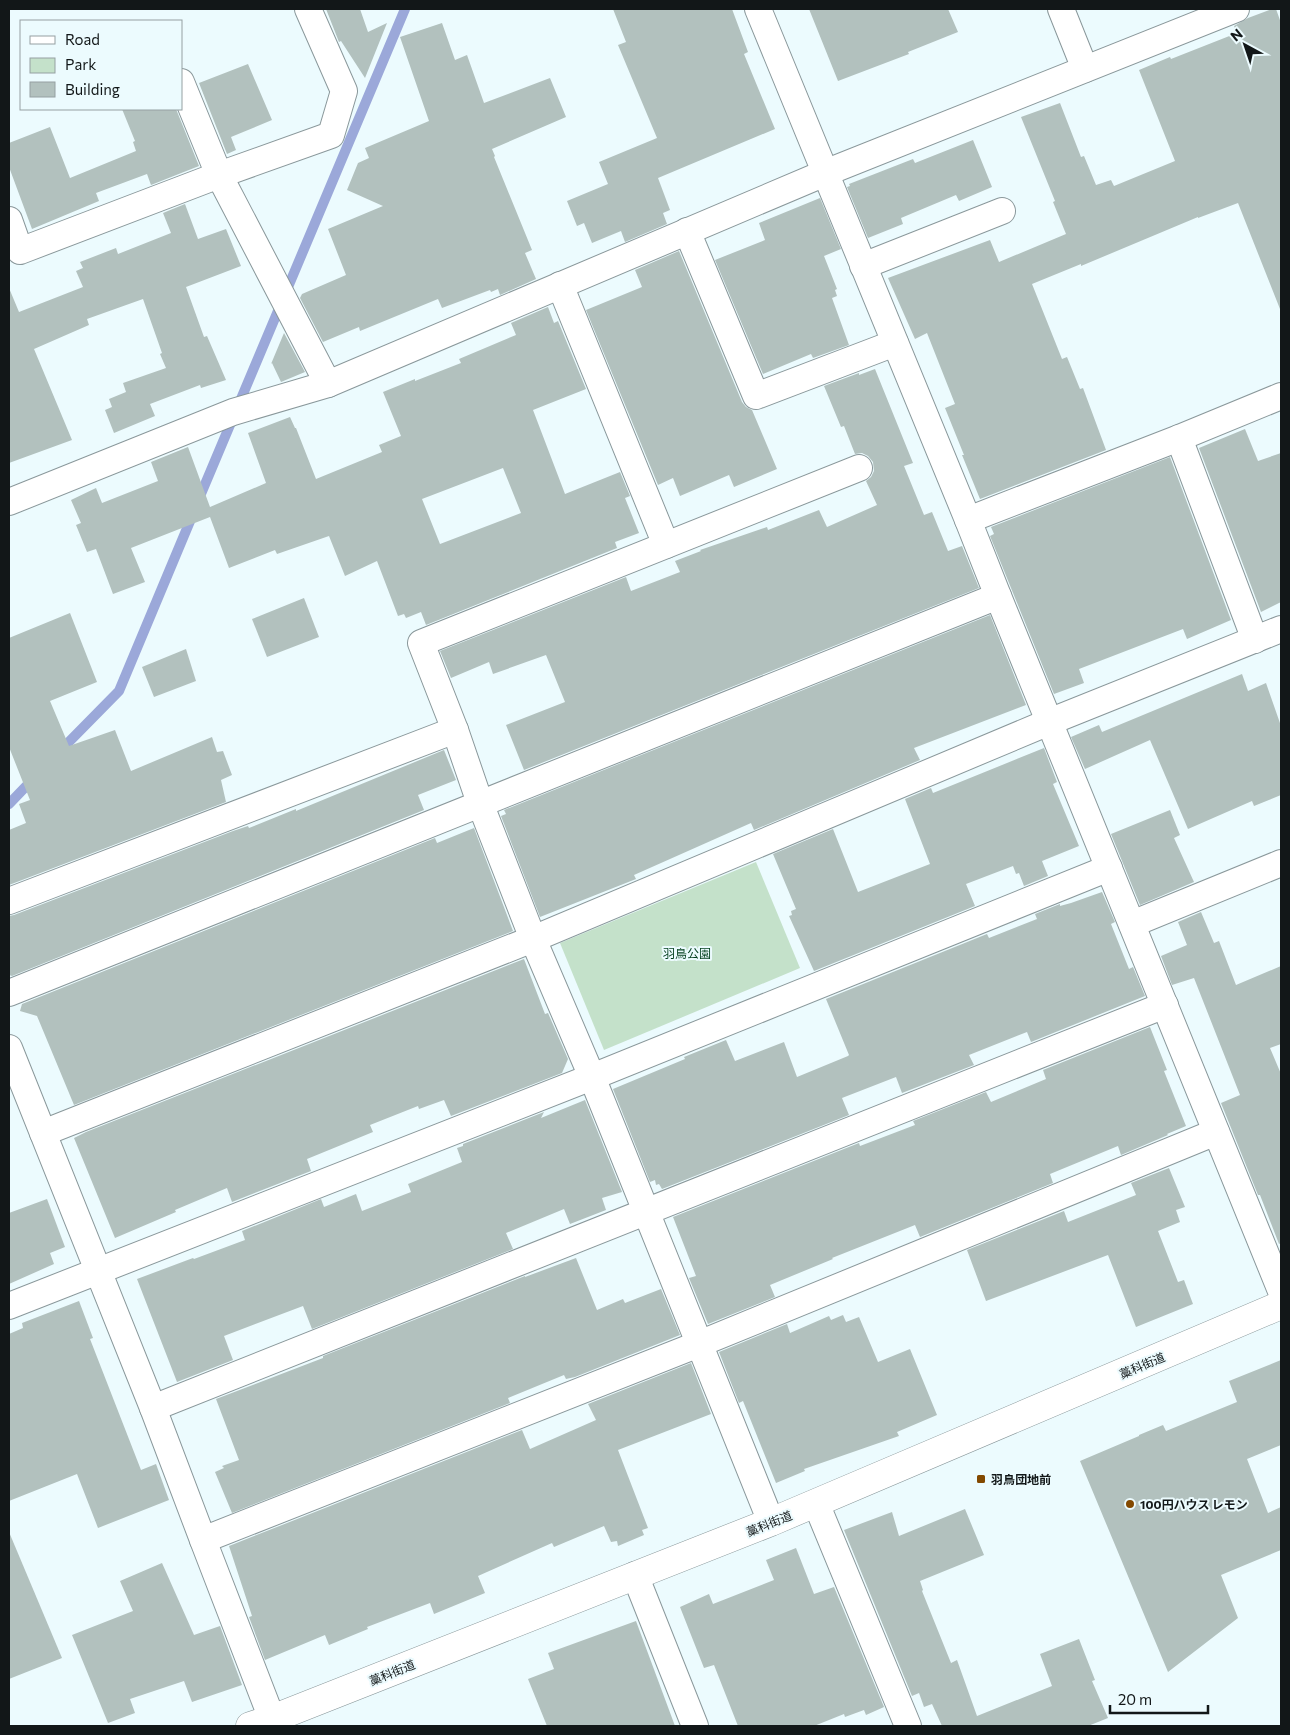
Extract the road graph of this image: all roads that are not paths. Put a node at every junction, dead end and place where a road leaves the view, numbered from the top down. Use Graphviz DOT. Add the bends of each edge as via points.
graph roads {
  1 [pos="308,9"];
  2 [pos="758,9"];
  3 [pos="1061,9"];
  4 [pos="1236,9"];
  5 [pos="1085,69"];
  6 [pos="182,84"];
  7 [pos="825,173"];
  8 [pos="219,174"];
  9 [pos="1002,210"];
  10 [pos="9,220"];
  11 [pos="687,231"];
  12 [pos="863,266"];
  13 [pos="560,285"];
  14 [pos="896,343"];
  15 [pos="328,384"];
  16 [pos="1281,396"];
  17 [pos="1179,438"];
  18 [pos="859,468"];
  19 [pos="9,502"];
  20 [pos="968,520"];
  21 [pos="666,545"];
  22 [pos="998,596"];
  23 [pos="1281,629"];
  24 [pos="1255,640"];
  25 [pos="1049,722"];
  26 [pos="455,730"];
  27 [pos="480,804"];
  28 [pos="1281,864"];
  29 [pos="1109,868"];
  30 [pos="9,901"];
  31 [pos="1132,924"];
  32 [pos="533,939"];
  33 [pos="9,993"];
  34 [pos="1165,1005"];
  35 [pos="9,1048"];
  36 [pos="592,1077"];
  37 [pos="1216,1132"];
  38 [pos="43,1133"];
  39 [pos="646,1212"];
  40 [pos="99,1270"];
  41 [pos="1281,1291"];
  42 [pos="1281,1305"];
  43 [pos="9,1306"];
  44 [pos="699,1344"];
  45 [pos="153,1408"];
  46 [pos="816,1503"];
  47 [pos="771,1522"];
  48 [pos="203,1540"];
  49 [pos="635,1576"];
  50 [pos="261,1723"];
  51 [pos="903,1725"];
  52 [pos="695,1726"];
  1 -- 8 [label="street" via="344,91 331,135"];
  2 -- 7 [label="street"];
  3 -- 5 [label="street"];
  4 -- 5 [label="street"];
  5 -- 7 [label="street"];
  6 -- 8 [label="street"];
  7 -- 11 [label="street"];
  7 -- 12 [label="street"];
  8 -- 10 [label="street" via="20,251"];
  8 -- 15 [label="street"];
  9 -- 12 [label="street"];
  11 -- 13 [label="street"];
  11 -- 14 [label="street" via="756,396"];
  12 -- 14 [label="street"];
  13 -- 15 [label="street"];
  13 -- 21 [label="street"];
  14 -- 20 [label="street"];
  15 -- 19 [label="street" via="233,412"];
  16 -- 17 [label="street"];
  17 -- 20 [label="street"];
  17 -- 24 [label="street"];
  18 -- 21 [label="street"];
  20 -- 22 [label="street"];
  21 -- 26 [label="street" via="421,643"];
  22 -- 25 [label="street"];
  22 -- 27 [label="street"];
  23 -- 24 [label="street"];
  24 -- 25 [label="street"];
  25 -- 29 [label="street"];
  25 -- 32 [label="street"];
  26 -- 27 [label="street"];
  26 -- 30 [label="street"];
  27 -- 32 [label="street"];
  27 -- 33 [label="street"];
  28 -- 31 [label="street"];
  29 -- 31 [label="street"];
  29 -- 36 [label="street"];
  31 -- 34 [label="street"];
  32 -- 36 [label="street"];
  32 -- 38 [label="street"];
  34 -- 37 [label="street"];
  34 -- 39 [label="street"];
  35 -- 38 [label="street"];
  36 -- 39 [label="street"];
  36 -- 40 [label="street"];
  37 -- 41 [label="street"];
  37 -- 44 [label="street"];
  38 -- 40 [label="street"];
  39 -- 44 [label="street"];
  39 -- 45 [label="street"];
  40 -- 43 [label="street"];
  40 -- 45 [label="street"];
  42 -- 46 [label="highway, 藁科街道"];
  44 -- 47 [label="street"];
  44 -- 48 [label="street"];
  45 -- 48 [label="street"];
  46 -- 47 [label="highway, 藁科街道"];
  46 -- 51 [label="street"];
  47 -- 49 [label="highway, 藁科街道"];
  48 -- 50 [label="street"];
  49 -- 50 [label="highway, 藁科街道"];
  49 -- 52 [label="street"];
}
